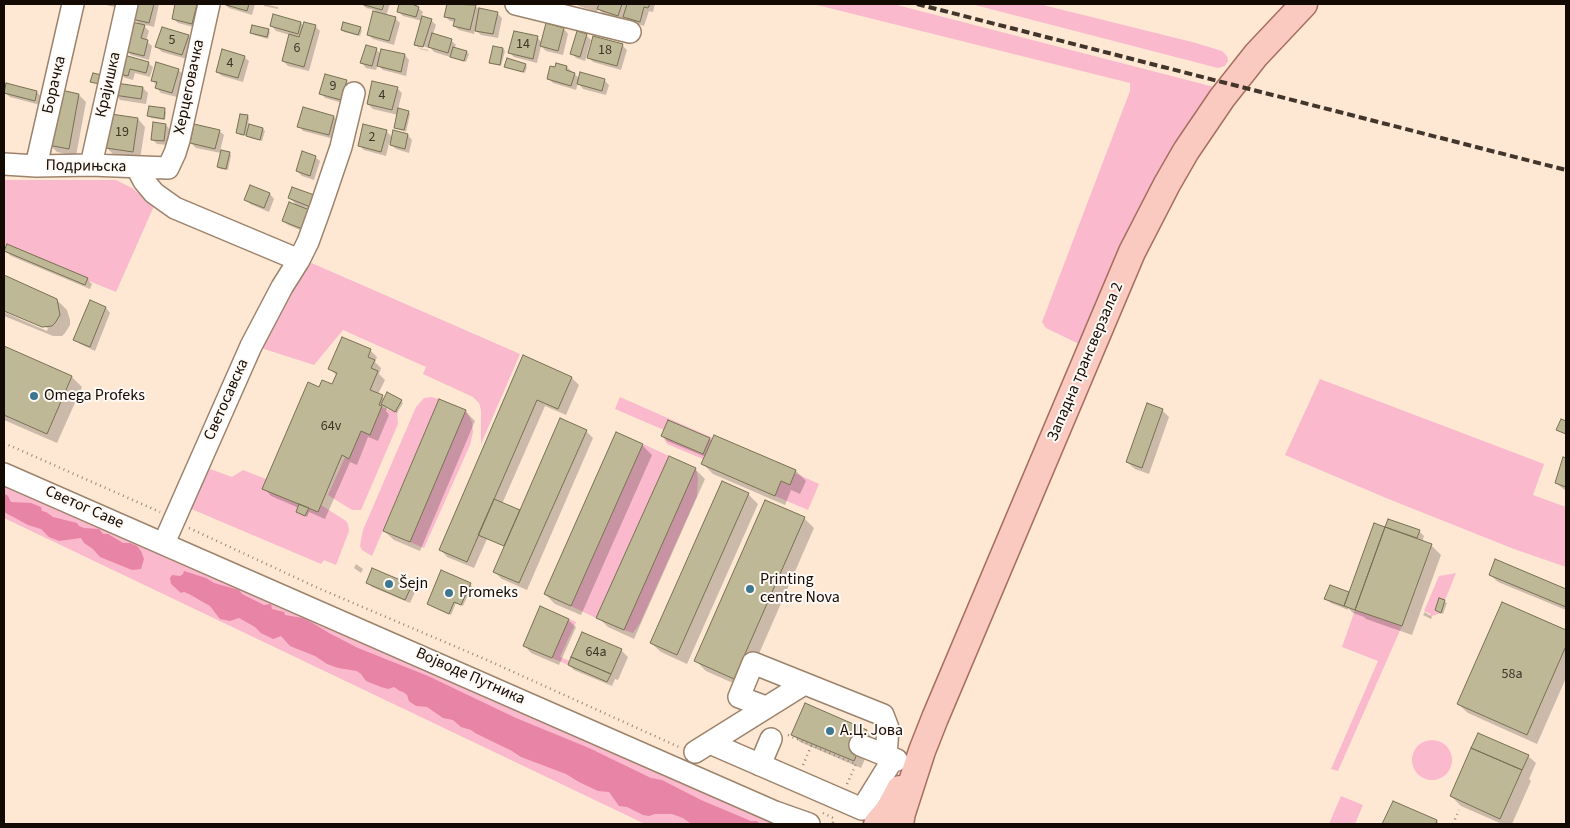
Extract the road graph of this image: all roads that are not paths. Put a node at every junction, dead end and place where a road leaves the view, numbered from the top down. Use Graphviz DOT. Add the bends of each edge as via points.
graph roads {
  1 [pos="73,4"];
  2 [pos="127,4"];
  3 [pos="209,4"];
  4 [pos="516,4"];
  5 [pos="1304,4"];
  6 [pos="630,32"];
  7 [pos="354,93"];
  8 [pos="4,164"];
  9 [pos="36,166"];
  10 [pos="91,166"];
  11 [pos="137,168"];
  12 [pos="168,168"];
  13 [pos="299,260"];
  14 [pos="4,474"];
  15 [pos="164,543"];
  16 [pos="781,674"];
  17 [pos="804,684"];
  18 [pos="854,703"];
  19 [pos="766,707"];
  20 [pos="779,737"];
  21 [pos="857,756"];
  22 [pos="902,758"];
  23 [pos="760,765"];
  24 [pos="776,812"];
  25 [pos="796,824"];
  26 [pos="809,824"];
  27 [pos="877,824"];
  28 [pos="900,824"];
  1 -- 9 [label="street, Борачка"];
  2 -- 10 [label="street, Крајишка"];
  3 -- 12 [label="street, Херцеговачка" via="179,140"];
  4 -- 6 [label="street"];
  5 -- 22 [label="main road, Западна трансверзала 2" via="1256,55 1222,98 1186,151 1156,205 1132,252 996,570"];
  7 -- 13 [label="street, Светосавска" via="322,206"];
  8 -- 9 [label="street, Подрињска"];
  9 -- 10 [label="street, Подрињска"];
  10 -- 11 [label="street, Подрињска"];
  11 -- 12 [label="street, Подрињска"];
  11 -- 13 [label="street" via="154,194 175,208"];
  13 -- 15 [label="street, Светосавска" via="251,346"];
  14 -- 15 [label="street, Светог Саве"];
  15 -- 24 [label="street, Војводе Путника"];
  16 -- 17 [label="street"];
  16 -- 18 [label="street" via="784,666 790,666 825,676 850,689 856,695"];
  16 -- 19 [label="street" via="754,663 739,697"];
  17 -- 18 [label="street"];
  17 -- 19 [label="street"];
  18 -- 22 [label="street" via="883,715"];
  19 -- 23 [label="street" via="696,748"];
  20 -- 23 [label="street"];
  21 -- 22 [label="street"];
  22 -- 23 [label="street" via="862,809"];
  22 -- 27 [label="main road, Западна трансверзала 2" via="889,810"];
  22 -- 28 [label="main road, Западна трансверзала 2"];
  24 -- 25 [label="street, Војводе Путника"];
  24 -- 26 [label="street, Војводе Путника"];
}
